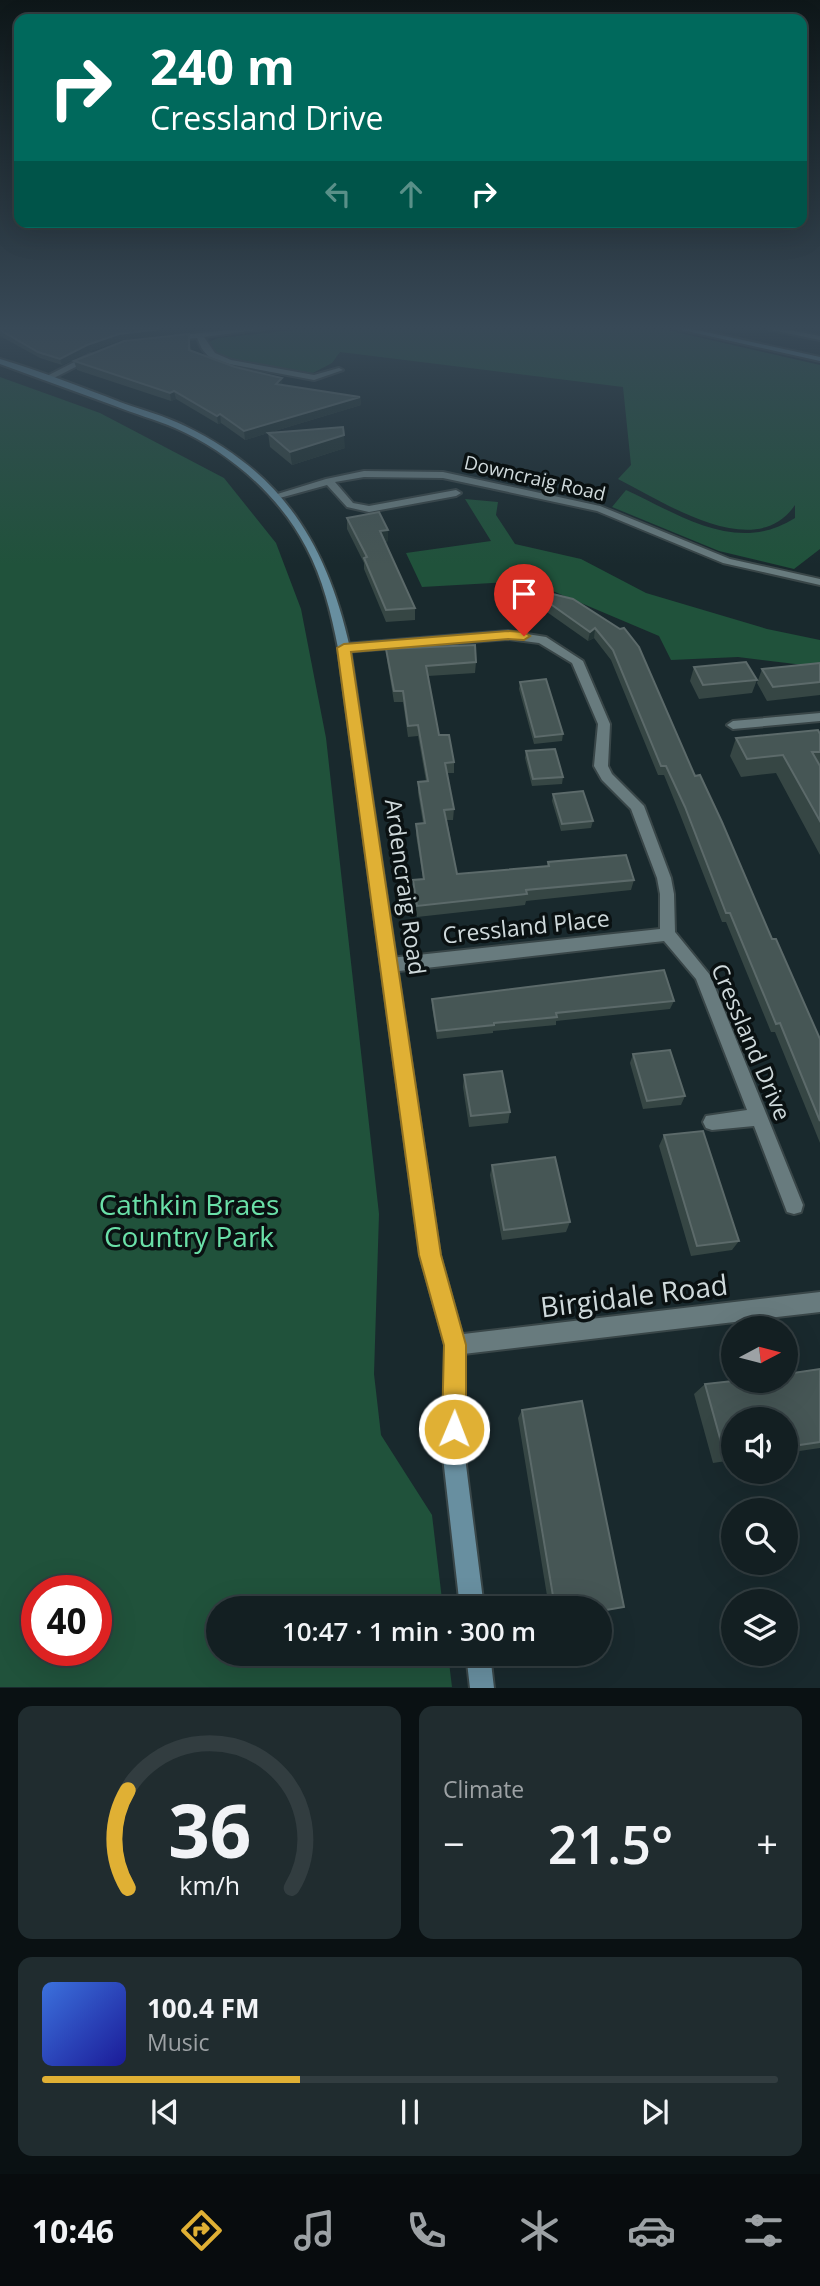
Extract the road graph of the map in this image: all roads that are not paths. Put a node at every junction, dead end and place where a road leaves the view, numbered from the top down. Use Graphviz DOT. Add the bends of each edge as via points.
graph roads {
  1 [pos="128,408"];
  2 [pos="329,481"];
  3 [pos="456,493"];
  4 [pos="276,496"];
  5 [pos="820,582"];
  6 [pos="344,648"];
  7 [pos="820,717"];
  8 [pos="733,725"];
  9 [pos="668,934"];
  10 [pos="390,965"];
  11 [pos="759,1116"];
  12 [pos="712,1122"];
  13 [pos="794,1205"];
  14 [pos="820,1302"];
  15 [pos="455,1345"];
  16 [pos="471,1596"];
  17 [pos="479,1666"];
  18 [pos="482,1688"];
  1 -- 4 [label="street, Ardencraig Road" via="183,428 248,471"];
  2 -- 3 [label="street" via="350,505 369,509"];
  2 -- 4 [label="street, Downcraig Road"];
  2 -- 5 [label="street, Downcraig Road" via="365,474 443,475 600,509 727,561"];
  4 -- 6 [label="street, Ardencraig Road" via="326,573"];
  6 -- 9 [label="street" via="508,635 542,640 576,661 604,724 601,766 637,806 664,878"];
  6 -- 10 [label="street, Ardencraig Road"];
  7 -- 8 [label="street"];
  9 -- 10 [label="street, Cressland Place"];
  9 -- 11 [label="street, Cressland Drive" via="702,975"];
  10 -- 15 [label="street, Ardencraig Road" via="430,1255"];
  11 -- 12 [label="street"];
  11 -- 13 [label="street, Cressland Drive"];
  14 -- 15 [label="street, Birgidale Road"];
  15 -- 16 [label="street, Ardencraig Road" via="454,1457"];
  17 -- 18 [label="street"];
}
